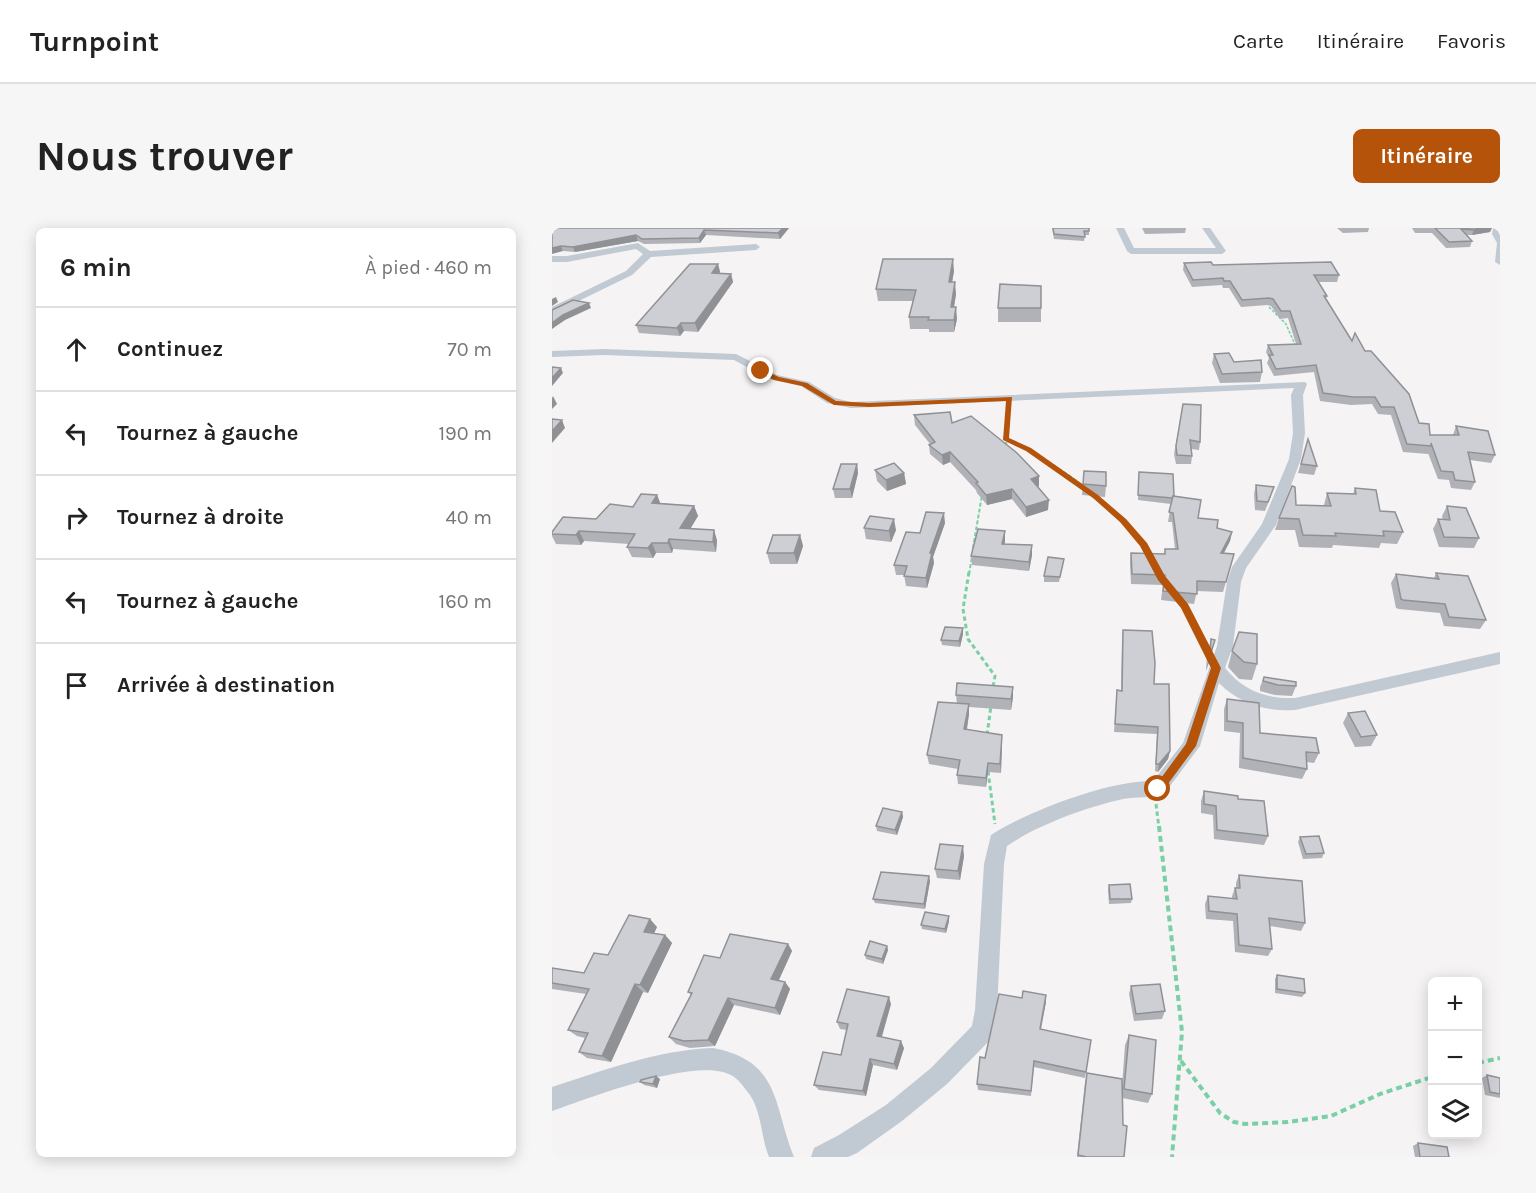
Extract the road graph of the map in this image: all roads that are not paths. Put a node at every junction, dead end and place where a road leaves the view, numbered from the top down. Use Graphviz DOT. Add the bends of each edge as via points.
graph roads {
  1 [pos="1120,228"];
  2 [pos="1206,228"];
  3 [pos="1497,228"];
  4 [pos="1500,243"];
  5 [pos="756,247"];
  6 [pos="648,254"];
  7 [pos="552,258"];
  8 [pos="1500,262"];
  9 [pos="552,311"];
  10 [pos="552,354"];
  11 [pos="1500,658"];
  12 [pos="1216,668"];
  13 [pos="552,1099"];
  14 [pos="782,1157"];
  15 [pos="823,1157"];
  1 -- 2 [label="street" via="1131,250 1222,251"];
  3 -- 4 [label="street"];
  4 -- 8 [label="street"];
  5 -- 6 [label="street"];
  6 -- 7 [label="street" via="638,246 567,259"];
  6 -- 9 [label="street" via="628,273"];
  10 -- 12 [label="street" via="736,357 769,376 804,384 830,401 846,404 1301,384 1297,395 1299,433 1295,459 1269,525 1239,567 1227,636"];
  11 -- 12 [label="street" via="1278,705 1241,693"];
  12 -- 15 [label="street" via="1191,746 1158,789 1138,789 1092,800 998,841 982,1032 918,1094"];
  13 -- 14 [label="street" via="696,1059 733,1063 760,1090 773,1141"];
}
